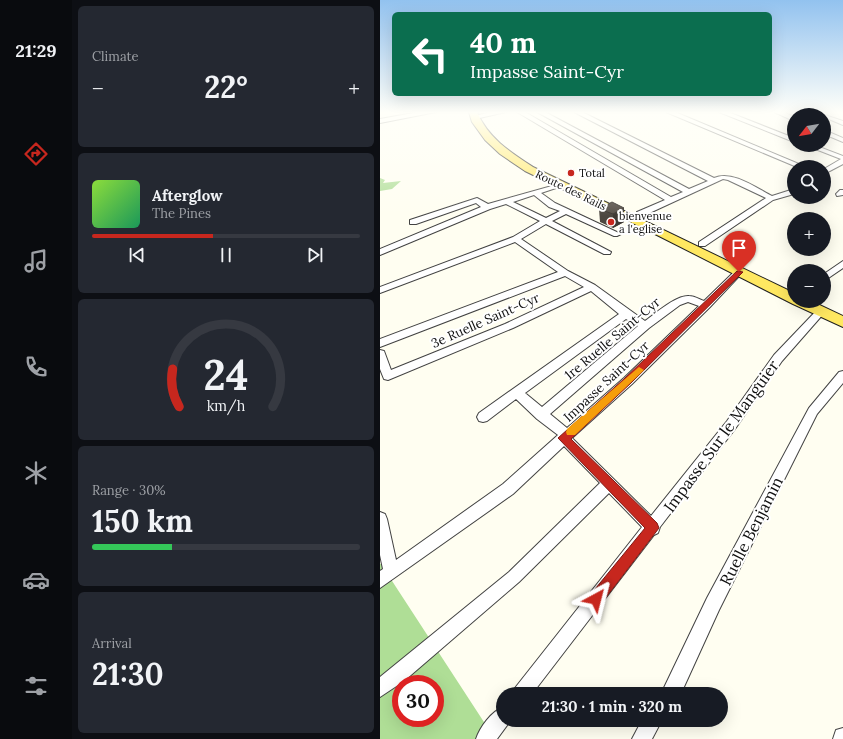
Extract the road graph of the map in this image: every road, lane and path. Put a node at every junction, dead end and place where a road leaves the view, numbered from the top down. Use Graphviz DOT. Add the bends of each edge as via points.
graph roads {
  1 [pos="497,146"];
  2 [pos="507,146"];
  3 [pos="579,146"];
  4 [pos="604,146"];
  5 [pos="645,146"];
  6 [pos="753,146"];
  7 [pos="824,152"];
  8 [pos="787,160"];
  9 [pos="843,160"];
  10 [pos="831,168"];
  11 [pos="712,180"];
  12 [pos="561,186"];
  13 [pos="688,192"];
  14 [pos="536,194"];
  15 [pos="787,195"];
  16 [pos="771,198"];
  17 [pos="670,200"];
  18 [pos="506,201"];
  19 [pos="487,207"];
  20 [pos="566,211"];
  21 [pos="640,214"];
  22 [pos="546,221"];
  23 [pos="414,222"];
  24 [pos="616,234"];
  25 [pos="516,239"];
  26 [pos="702,244"];
  27 [pos="380,252"];
  28 [pos="607,252"];
  29 [pos="843,264"];
  30 [pos="739,272"];
  31 [pos="565,273"];
  32 [pos="831,273"];
  33 [pos="787,286"];
  34 [pos="592,287"];
  35 [pos="380,290"];
  36 [pos="787,296"];
  37 [pos="706,305"];
  38 [pos="817,308"];
  39 [pos="821,308"];
  40 [pos="824,308"];
  41 [pos="626,314"];
  42 [pos="843,314"];
  43 [pos="843,322"];
  44 [pos="645,326"];
  45 [pos="380,343"];
  46 [pos="380,354"];
  47 [pos="843,375"];
  48 [pos="517,393"];
  49 [pos="541,415"];
  50 [pos="483,417"];
  51 [pos="565,437"];
  52 [pos="609,483"];
  53 [pos="380,519"];
  54 [pos="653,528"];
  55 [pos="386,576"];
  56 [pos="526,687"];
  57 [pos="674,687"];
  58 [pos="380,688"];
  59 [pos="496,725"];
  60 [pos="649,727"];
  61 [pos="485,739"];
  62 [pos="642,739"];
  1 -- 12 [label="main road, Route des Rails" via="529,169"];
  2 -- 21 [label="main road, Route des Rails" via="556,177"];
  3 -- 17 [label="street"];
  4 -- 13 [label="street"];
  5 -- 11 [label="street"];
  6 -- 8 [label="street"];
  7 -- 9 [label="street"];
  9 -- 10 [label="street"];
  11 -- 13 [label="street"];
  11 -- 16 [label="street" via="730,178"];
  12 -- 14 [label="street"];
  12 -- 30 [label="main road, Route des Rails" via="662,232"];
  13 -- 17 [label="street"];
  14 -- 18 [label="street"];
  14 -- 20 [label="street"];
  15 -- 16 [label="street"];
  16 -- 26 [label="street"];
  17 -- 21 [label="street"];
  18 -- 19 [label="street"];
  18 -- 22 [label="street"];
  19 -- 23 [label="street" via="477,200"];
  19 -- 27 [label="street"];
  20 -- 22 [label="street"];
  20 -- 24 [label="street"];
  21 -- 26 [label="main road, Route des Rails"];
  22 -- 25 [label="street"];
  22 -- 28 [label="street"];
  25 -- 31 [label="street"];
  25 -- 35 [label="street"];
  26 -- 33 [label="main road, Route des Rails"];
  29 -- 32 [label="street"];
  30 -- 36 [label="main road, Route des Rails"];
  30 -- 37 [label="street, Impasse Saint-Cyr"];
  31 -- 34 [label="street"];
  31 -- 45 [label="street"];
  34 -- 41 [label="street"];
  34 -- 46 [label="street, 3e Ruelle Saint-Cyr" via="509,326 388,376"];
  37 -- 44 [label="street, 1re Ruelle Saint-Cyr" via="693,300 683,300"];
  37 -- 51 [label="street, Impasse Saint-Cyr" via="628,381"];
  38 -- 54 [label="street, Impasse Sur le Manguier"];
  39 -- 43 [label="main road"];
  40 -- 42 [label="main road"];
  41 -- 44 [label="street"];
  41 -- 48 [label="street"];
  44 -- 49 [label="street, 1re Ruelle Saint-Cyr"];
  47 -- 57 [label="street, Ruelle Benjamin" via="813,410 713,604"];
  48 -- 49 [label="street"];
  48 -- 50 [label="street"];
  49 -- 51 [label="street"];
  51 -- 52 [label="street, Impasse Saint-Cyr"];
  51 -- 55 [label="street" via="508,489"];
  52 -- 54 [label="street, Impasse Saint-Cyr"];
  52 -- 58 [label="street" via="514,577"];
  53 -- 55 [label="street"];
  54 -- 56 [label="street, Impasse Sur le Manguier"];
  59 -- 61 [label="street"];
  60 -- 62 [label="street"];
}
